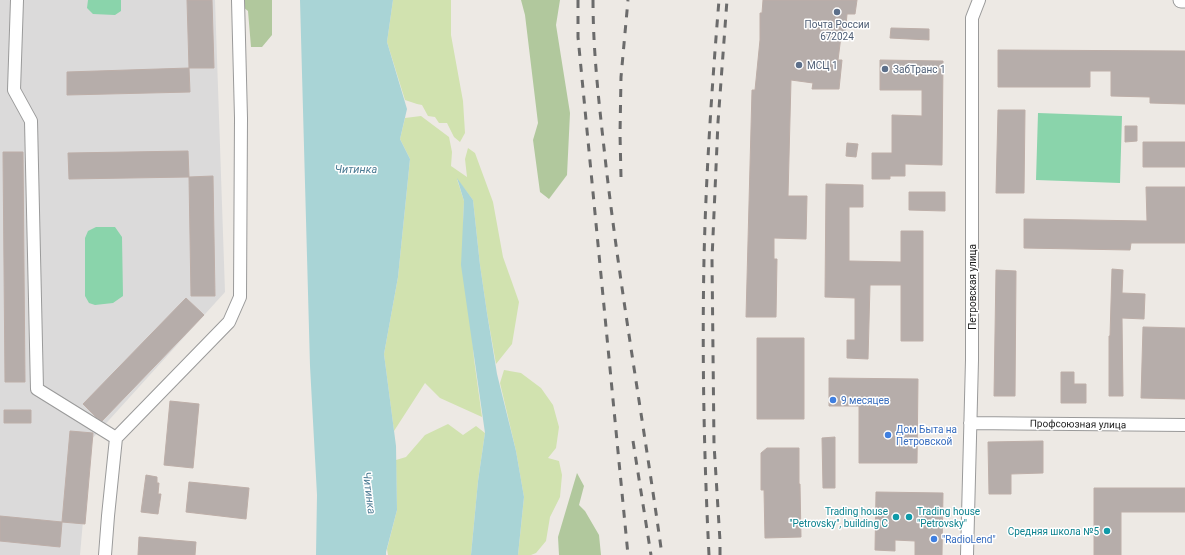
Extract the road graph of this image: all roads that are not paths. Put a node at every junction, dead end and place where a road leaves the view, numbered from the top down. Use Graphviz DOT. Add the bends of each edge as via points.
graph roads {
  1 [pos="17,0"];
  2 [pos="238,0"];
  3 [pos="979,0"];
  4 [pos="1181,0"];
  5 [pos="1185,0"];
  6 [pos="970,423"];
  7 [pos="1185,425"];
  8 [pos="116,438"];
  9 [pos="105,555"];
  10 [pos="967,555"];
  1 -- 8 [label="street" via="14,90 31,121 37,389"];
  2 -- 8 [label="street" via="241,118 240,297 229,322"];
  3 -- 6 [label="street, Петровская улица" via="972,18"];
  4 -- 5 [label="street"];
  6 -- 7 [label="street, Профсоюзная улица"];
  6 -- 10 [label="street, Петровская улица"];
  8 -- 9 [label="street"];
}
